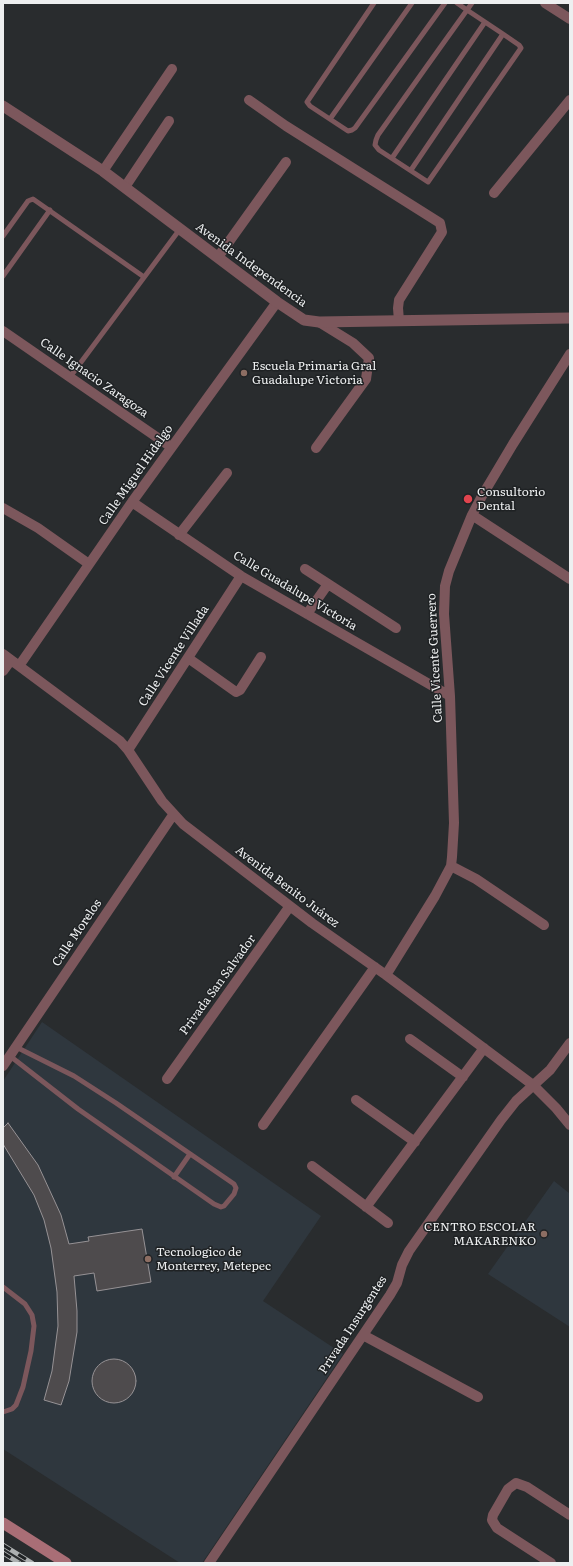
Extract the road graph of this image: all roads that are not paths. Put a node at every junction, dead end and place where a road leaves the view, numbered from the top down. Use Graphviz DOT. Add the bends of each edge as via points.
graph roads {
  1 [pos="374,3"];
  2 [pos="412,3"];
  3 [pos="445,3"];
  4 [pos="457,3"];
  5 [pos="472,3"];
  6 [pos="545,3"];
  7 [pos="467,10"];
  8 [pos="570,19"];
  9 [pos="485,22"];
  10 [pos="503,34"];
  11 [pos="172,69"];
  12 [pos="249,100"];
  13 [pos="570,100"];
  14 [pos="3,106"];
  15 [pos="330,119"];
  16 [pos="169,121"];
  17 [pos="392,158"];
  18 [pos="286,162"];
  19 [pos="411,170"];
  20 [pos="103,171"];
  21 [pos="125,187"];
  22 [pos="494,193"];
  23 [pos="50,210"];
  24 [pos="180,229"];
  25 [pos="3,236"];
  26 [pos="218,257"];
  27 [pos="3,276"];
  28 [pos="144,277"];
  29 [pos="277,302"];
  30 [pos="570,318"];
  31 [pos="399,321"];
  32 [pos="319,322"];
  33 [pos="3,331"];
  34 [pos="570,354"];
  35 [pos="70,377"];
  36 [pos="171,447"];
  37 [pos="316,448"];
  38 [pos="227,473"];
  39 [pos="132,502"];
  40 [pos="3,508"];
  41 [pos="472,515"];
  42 [pos="179,534"];
  43 [pos="89,564"];
  44 [pos="305,569"];
  45 [pos="241,576"];
  46 [pos="570,579"];
  47 [pos="328,584"];
  48 [pos="307,614"];
  49 [pos="396,628"];
  50 [pos="261,657"];
  51 [pos="188,658"];
  52 [pos="11,660"];
  53 [pos="3,671"];
  54 [pos="450,696"];
  55 [pos="128,750"];
  56 [pos="173,814"];
  57 [pos="451,866"];
  58 [pos="290,906"];
  59 [pos="544,925"];
  60 [pos="375,967"];
  61 [pos="386,975"];
  62 [pos="410,1039"];
  63 [pos="570,1043"];
  64 [pos="16,1047"];
  65 [pos="484,1048"];
  66 [pos="10,1056"];
  67 [pos="3,1066"];
  68 [pos="462,1077"];
  69 [pos="167,1079"];
  70 [pos="533,1085"];
  71 [pos="356,1100"];
  72 [pos="263,1125"];
  73 [pos="570,1125"];
  74 [pos="415,1142"];
  75 [pos="190,1154"];
  76 [pos="312,1166"];
  77 [pos="174,1177"];
  78 [pos="366,1207"];
  79 [pos="388,1223"];
  80 [pos="3,1287"];
  81 [pos="363,1335"];
  82 [pos="478,1397"];
  83 [pos="3,1412"];
  84 [pos="570,1515"];
  85 [pos="3,1523"];
  86 [pos="66,1563"];
  87 [pos="208,1563"];
  88 [pos="551,1563"];
  1 -- 15 [label="lane" via="308,102"];
  2 -- 15 [label="lane"];
  3 -- 15 [label="lane" via="355,128 348,131"];
  4 -- 7 [label="lane"];
  5 -- 7 [label="lane"];
  6 -- 8 [label="street"];
  7 -- 9 [label="lane"];
  7 -- 17 [label="lane" via="377,137 377,147"];
  9 -- 10 [label="lane"];
  9 -- 17 [label="lane"];
  10 -- 19 [label="lane"];
  10 -- 19 [label="lane" via="519,45 520,51 428,182"];
  11 -- 20 [label="street"];
  12 -- 31 [label="street" via="440,223 442,232 399,300"];
  13 -- 22 [label="street"];
  14 -- 20 [label="street, Avenida Independencia"];
  16 -- 21 [label="street"];
  17 -- 19 [label="lane"];
  18 -- 26 [label="street"];
  20 -- 21 [label="street, Avenida Independencia"];
  21 -- 24 [label="street, Avenida Independencia"];
  23 -- 25 [label="lane" via="35,199 30,199"];
  23 -- 27 [label="lane"];
  23 -- 28 [label="lane"];
  24 -- 26 [label="street, Avenida Independencia"];
  24 -- 28 [label="lane"];
  26 -- 29 [label="street, Avenida Independencia"];
  28 -- 35 [label="lane"];
  29 -- 32 [label="street, Avenida Independencia" via="304,320"];
  29 -- 36 [label="street, Calle Miguel Hidalgo"];
  30 -- 31 [label="street, Avenida Independencia"];
  31 -- 32 [label="street, Avenida Independencia"];
  32 -- 37 [label="street" via="353,343 369,358 366,379"];
  33 -- 35 [label="street, Calle Ignacio Zaragoza"];
  34 -- 41 [label="street, Calle Vicente Guerrero"];
  35 -- 36 [label="street, Calle Ignacio Zaragoza"];
  36 -- 39 [label="street, Calle Miguel Hidalgo"];
  38 -- 42 [label="street"];
  39 -- 42 [label="street, Calle Guadalupe Victoria"];
  39 -- 43 [label="street, Calle Miguel Hidalgo"];
  40 -- 43 [label="street" via="38,528"];
  41 -- 46 [label="street"];
  41 -- 54 [label="street, Calle Vicente Guerrero" via="449,571 444,591"];
  42 -- 45 [label="street, Calle Guadalupe Victoria"];
  43 -- 52 [label="street, Calle Miguel Hidalgo"];
  44 -- 47 [label="street"];
  45 -- 48 [label="street, Calle Guadalupe Victoria"];
  45 -- 51 [label="street, Calle Vicente Villada"];
  47 -- 48 [label="street"];
  47 -- 49 [label="street"];
  48 -- 54 [label="street, Calle Guadalupe Victoria"];
  50 -- 51 [label="street" via="240,690 236,692"];
  51 -- 55 [label="street, Calle Vicente Villada"];
  52 -- 53 [label="street, Calle Miguel Hidalgo"];
  52 -- 55 [label="street, Avenida Benito Juárez"];
  54 -- 57 [label="street, Calle Vicente Guerrero" via="454,823"];
  55 -- 56 [label="street, Avenida Benito Juárez"];
  56 -- 58 [label="street, Avenida Benito Juárez"];
  56 -- 64 [label="street, Calle Morelos"];
  57 -- 59 [label="street" via="476,879"];
  57 -- 61 [label="street, Calle Vicente Guerrero"];
  58 -- 60 [label="street, Avenida Benito Juárez"];
  58 -- 69 [label="street, Privada San Salvador"];
  60 -- 61 [label="street, Avenida Benito Juárez"];
  60 -- 72 [label="street"];
  61 -- 65 [label="street, Avenida Benito Juárez"];
  62 -- 68 [label="street"];
  63 -- 70 [label="street, Privada Insurgentes" via="550,1070"];
  64 -- 66 [label="street, Calle Morelos"];
  64 -- 75 [label="lane" via="94,1088"];
  65 -- 68 [label="street"];
  65 -- 70 [label="street, Avenida Benito Juárez"];
  66 -- 67 [label="street, Calle Morelos"];
  66 -- 77 [label="lane" via="78,1109"];
  68 -- 74 [label="street"];
  70 -- 73 [label="street, Avenida Benito Juárez"];
  70 -- 81 [label="street, Privada Insurgentes" via="501,1120 409,1251 394,1289"];
  71 -- 74 [label="street"];
  74 -- 78 [label="street"];
  75 -- 77 [label="lane"];
  75 -- 77 [label="lane" via="234,1184 234,1194 224,1206 217,1206"];
  76 -- 78 [label="street"];
  78 -- 79 [label="street"];
  80 -- 83 [label="lane" via="25,1304 32,1315 34,1326 23,1387 16,1405"];
  81 -- 82 [label="street"];
  81 -- 87 [label="street, Privada Insurgentes"];
  84 -- 88 [label="street" via="527,1487 516,1483 508,1489 493,1515 492,1520 497,1528"];
  85 -- 86 [label="main road"];
}
